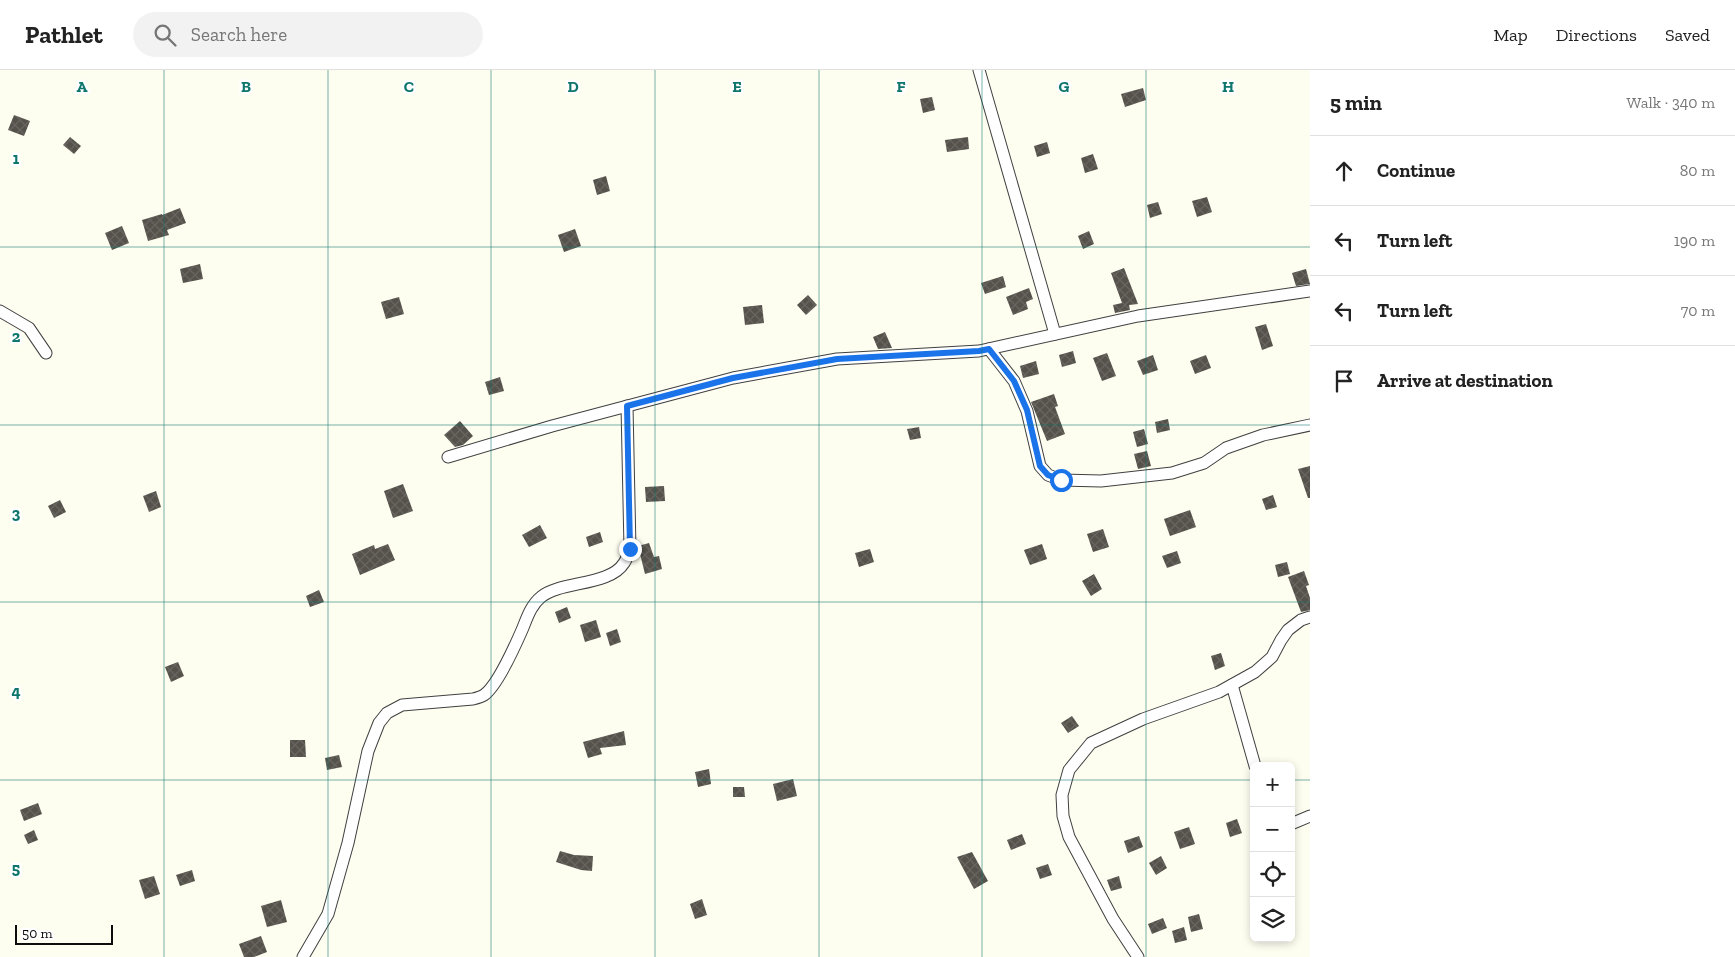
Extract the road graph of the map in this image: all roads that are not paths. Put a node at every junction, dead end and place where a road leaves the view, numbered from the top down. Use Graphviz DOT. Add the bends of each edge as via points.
graph roads {
  1 [pos="980,70"];
  2 [pos="1310,291"];
  3 [pos="0,311"];
  4 [pos="1055,334"];
  5 [pos="989,349"];
  6 [pos="46,353"];
  7 [pos="627,406"];
  8 [pos="1310,425"];
  9 [pos="448,458"];
  10 [pos="1310,617"];
  11 [pos="1232,685"];
  12 [pos="1254,762"];
  13 [pos="1310,816"];
  14 [pos="1295,822"];
  15 [pos="303,957"];
  16 [pos="1138,957"];
  1 -- 4 [label="street"];
  2 -- 4 [label="street" via="1138,316"];
  3 -- 6 [label="street" via="29,328"];
  4 -- 5 [label="street"];
  5 -- 7 [label="street" via="837,359 733,378"];
  5 -- 8 [label="street" via="1014,381 1027,410 1040,466 1048,475 1061,480 1101,481 1172,473 1204,463 1226,448 1262,435"];
  7 -- 9 [label="street"];
  7 -- 15 [label="street" via="630,549 624,565 606,577 541,596 532,607 491,689 483,696 473,700 402,705 387,713 379,723 368,751 348,843 328,914"];
  10 -- 11 [label="street" via="1288,630 1272,657 1255,672"];
  11 -- 12 [label="street"];
  11 -- 16 [label="street" via="1091,743 1069,770 1062,795 1069,837 1113,919"];
  13 -- 14 [label="street"];
}
